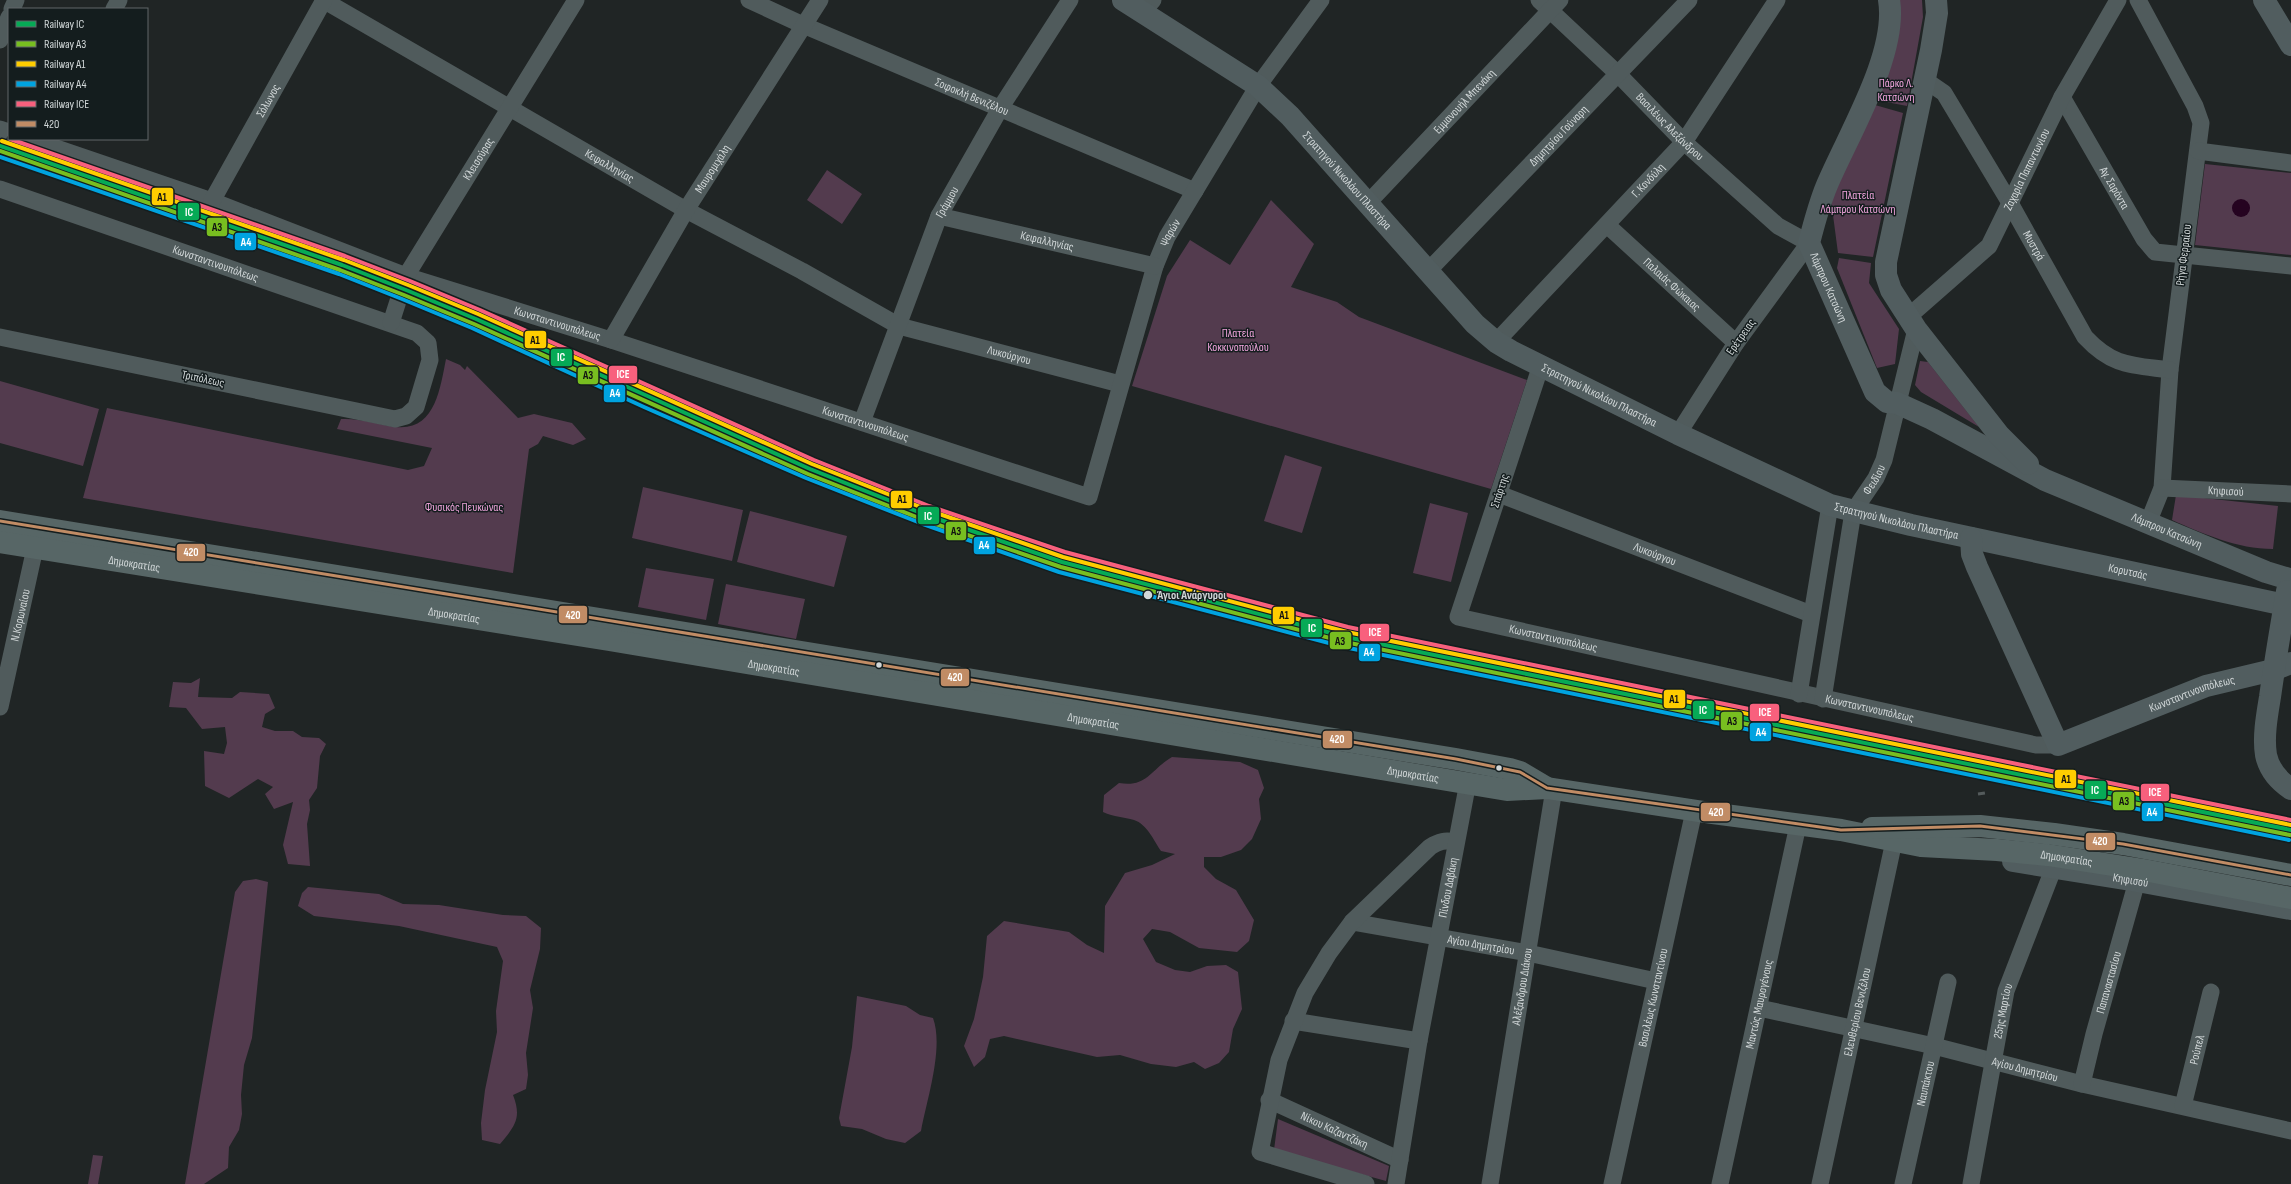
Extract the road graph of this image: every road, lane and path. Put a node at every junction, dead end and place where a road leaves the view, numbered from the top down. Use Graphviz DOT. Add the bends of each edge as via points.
graph roads {
  1 [pos="324,0"];
  2 [pos="576,0"];
  3 [pos="749,0"];
  4 [pos="820,0"];
  5 [pos="1070,0"];
  6 [pos="1123,0"];
  7 [pos="1321,0"];
  8 [pos="1689,0"];
  9 [pos="1777,0"];
  10 [pos="1889,0"];
  11 [pos="1936,0"];
  12 [pos="2118,0"];
  13 [pos="2138,0"];
  14 [pos="2264,0"];
  15 [pos="1550,3"];
  16 [pos="1147,6"];
  17 [pos="8,20"];
  18 [pos="803,25"];
  19 [pos="0,40"];
  20 [pos="2291,45"];
  21 [pos="1619,75"];
  22 [pos="1925,80"];
  23 [pos="1258,86"];
  24 [pos="2062,96"];
  25 [pos="1001,107"];
  26 [pos="509,109"];
  27 [pos="37,140"];
  28 [pos="1684,142"];
  29 [pos="2198,151"];
  30 [pos="2291,163"];
  31 [pos="0,189"];
  32 [pos="1195,191"];
  33 [pos="212,201"];
  34 [pos="1368,203"];
  35 [pos="2010,203"];
  36 [pos="686,210"];
  37 [pos="939,216"];
  38 [pos="1607,225"];
  39 [pos="1808,243"];
  40 [pos="2184,256"];
  41 [pos="1155,266"];
  42 [pos="2291,266"];
  43 [pos="1428,271"];
  44 [pos="406,276"];
  45 [pos="391,323"];
  46 [pos="1912,323"];
  47 [pos="899,326"];
  48 [pos="0,337"];
  49 [pos="611,340"];
  50 [pos="1496,342"];
  51 [pos="1736,343"];
  52 [pos="1541,365"];
  53 [pos="2170,370"];
  54 [pos="1120,384"];
  55 [pos="1897,404"];
  56 [pos="406,416"];
  57 [pos="862,422"];
  58 [pos="1678,434"];
  59 [pos="2045,480"];
  60 [pos="2162,488"];
  61 [pos="1499,494"];
  62 [pos="2291,494"];
  63 [pos="1088,497"];
  64 [pos="1830,505"];
  65 [pos="1853,512"];
  66 [pos="0,521"];
  67 [pos="2148,524"];
  68 [pos="1972,538"];
  69 [pos="0,542"];
  70 [pos="35,548"];
  71 [pos="2290,574"];
  72 [pos="2285,605"];
  73 [pos="1811,614"];
  74 [pos="1458,617"];
  75 [pos="2285,668"];
  76 [pos="1799,694"];
  77 [pos="1,699"];
  78 [pos="1823,699"];
  79 [pos="2058,745"];
  80 [pos="1468,782"];
  81 [pos="1551,788"];
  82 [pos="2291,789"];
  83 [pos="1694,811"];
  84 [pos="1798,825"];
  85 [pos="1841,830"];
  86 [pos="1894,841"];
  87 [pos="1456,842"];
  88 [pos="1921,846"];
  89 [pos="2054,867"];
  90 [pos="2291,875"];
  91 [pos="2137,881"];
  92 [pos="2291,898"];
  93 [pos="2291,909"];
  94 [pos="1352,922"];
  95 [pos="1439,936"];
  96 [pos="1528,953"];
  97 [pos="1656,981"];
  98 [pos="1948,982"];
  99 [pos="2211,992"];
  100 [pos="1759,1008"];
  101 [pos="1294,1021"];
  102 [pos="1855,1028"];
  103 [pos="1419,1041"];
  104 [pos="1934,1046"];
  105 [pos="1994,1061"];
  106 [pos="2082,1084"];
  107 [pos="1269,1100"];
  108 [pos="2183,1106"];
  109 [pos="2291,1131"];
  110 [pos="1400,1160"];
  111 [pos="1366,1184"];
  112 [pos="1396,1184"];
  113 [pos="1490,1184"];
  114 [pos="1612,1184"];
  115 [pos="1720,1184"];
  116 [pos="1822,1184"];
  117 [pos="1903,1184"];
  118 [pos="1972,1184"];
  1 -- 26 [label="street, Κεφαλληνίας"];
  1 -- 33 [label="street, Σόλωνος"];
  2 -- 26 [label="street, Κλεισούρας"];
  3 -- 18 [label="street, Σοφοκλή Βενιζέλου"];
  4 -- 18 [label="street, Μαυρομιχάλη"];
  5 -- 25 [label="street, Γράμμου"];
  6 -- 16 [label="street, Στρατηγού Νικολάου Πλαστήρα"];
  7 -- 23 [label="street, Ψαρών"];
  8 -- 21 [label="street, Δημητρίου Γούναρη"];
  9 -- 28 [label="street, Γ. Κονδύλη"];
  10 -- 39 [label="street, Λάμπρου Κατσώνη" via="1889,22 1882,60 1827,186"];
  11 -- 22 [label="street, Λάμπρου Κατσώνη" via="1937,13"];
  12 -- 24 [label="street, Ζαχαρία Παπαντωνίου"];
  13 -- 29 [label="street, Ρήγα Φερραίου" via="2195,106 2201,123"];
  14 -- 20 [label="street"];
  15 -- 21 [label="street, Βασιλέως Αλεξάνδρου"];
  15 -- 34 [label="street, Εμμανουήλ Μπενάκη"];
  16 -- 23 [label="street, Στρατηγού Νικολάου Πλαστήρα"];
  17 -- 19 [label="street"];
  18 -- 25 [label="street, Σοφοκλή Βενιζέλου"];
  18 -- 36 [label="street, Μαυρομιχάλη"];
  21 -- 28 [label="street, Βασιλέως Αλεξάνδρου"];
  21 -- 43 [label="street, Δημητρίου Γούναρη"];
  22 -- 35 [label="street, Μυστρά" via="1944,93"];
  22 -- 46 [label="street, Λάμπρου Κατσώνη" via="1886,262 1886,275 1891,290"];
  23 -- 32 [label="street, Ψαρών"];
  23 -- 34 [label="street, Στρατηγού Νικολάου Πλαστήρα" via="1290,116"];
  24 -- 35 [label="street, Ζαχαρία Παπαντωνίου"];
  24 -- 40 [label="street, Αγ. Σαράντα" via="2144,239 2155,252"];
  25 -- 32 [label="street, Σοφοκλή Βενιζέλου"];
  25 -- 37 [label="street, Γράμμου"];
  26 -- 36 [label="street, Κεφαλληνίας"];
  26 -- 44 [label="street, Κλεισούρας"];
  27 -- 33 [label="street, Κωνσταντινουπόλεως"];
  28 -- 38 [label="street, Γ. Κονδύλη"];
  28 -- 39 [label="street, Βασιλέως Αλεξάνδρου" via="1778,226"];
  29 -- 30 [label="street"];
  29 -- 40 [label="street, Ρήγα Φερραίου"];
  31 -- 45 [label="street, Κωνσταντινουπόλεως"];
  32 -- 41 [label="street, Ψαρών" via="1167,237"];
  33 -- 44 [label="street, Κωνσταντινουπόλεως"];
  34 -- 43 [label="street, Στρατηγού Νικολάου Πλαστήρα"];
  35 -- 46 [label="street, Ζαχαρία Παπαντωνίου" via="1989,246"];
  35 -- 53 [label="street, Μυστρά" via="2085,337 2098,351 2118,363"];
  36 -- 47 [label="street, Κεφαλληνίας"];
  36 -- 49 [label="street, Μαυρομιχάλη"];
  37 -- 41 [label="street, Κεφαλληνίας"];
  37 -- 47 [label="street, Γράμμου"];
  38 -- 50 [label="street, Γ. Κονδύλη"];
  38 -- 51 [label="street, Παλαιάς Φώκαιας"];
  39 -- 51 [label="street, Ερέτρειας"];
  39 -- 55 [label="street, Λάμπρου Κατσώνη" via="1875,392 1887,402"];
  40 -- 42 [label="street"];
  40 -- 53 [label="street, Ρήγα Φερραίου"];
  41 -- 54 [label="street, Ψαρών"];
  43 -- 50 [label="street, Στρατηγού Νικολάου Πλαστήρα" via="1475,324"];
  44 -- 45 [label="street, Κλεισούρας"];
  44 -- 49 [label="street, Κωνσταντινουπόλεως"];
  45 -- 56 [label="street, Κωνσταντινουπόλεως" via="418,333 428,343 430,360 416,407"];
  46 -- 55 [label="street, Φειδίου" via="1907,374"];
  46 -- 59 [label="street, Λάμπρου Κατσώνη" via="1999,435"];
  47 -- 54 [label="street, Λυκούργου"];
  47 -- 57 [label="street, Γράμμου"];
  48 -- 56 [label="street, Τριπόλεως" via="395,419"];
  49 -- 57 [label="street, Κωνσταντινουπόλεως"];
  50 -- 52 [label="street, Στρατηγού Νικολάου Πλαστήρα"];
  51 -- 58 [label="street, Ερέτρειας"];
  52 -- 58 [label="street, Στρατηγού Νικολάου Πλαστήρα"];
  52 -- 61 [label="street, Σπάρτης"];
  53 -- 60 [label="street, Ρήγα Φερραίου"];
  54 -- 63 [label="street, Ψαρών"];
  55 -- 59 [label="street, Λάμπρου Κατσώνη" via="1932,419"];
  55 -- 65 [label="street, Φειδίου" via="1884,460 1876,478"];
  57 -- 63 [label="street, Κωνσταντινουπόλεως"];
  58 -- 64 [label="street, Στρατηγού Νικολάου Πλαστήρα"];
  59 -- 67 [label="street, Λάμπρου Κατσώνη"];
  60 -- 62 [label="street, Κηφισού"];
  60 -- 67 [label="street, Ρήγα Φερραίου"];
  61 -- 73 [label="street, Λυκούργου"];
  61 -- 74 [label="street, Σπάρτης"];
  64 -- 65 [label="street, Στρατηγού Νικολάου Πλαστήρα"];
  64 -- 73 [label="street"];
  65 -- 68 [label="street, Στρατηγού Νικολάου Πλαστήρα"];
  65 -- 78 [label="street, Φειδίου"];
  66 -- 81 [label="main road, Δημοκρατίας" via="1456,759 1520,772"];
  67 -- 71 [label="street, Λάμπρου Κατσώνη" via="2266,572"];
  68 -- 72 [label="street, Κορυτσάς"];
  68 -- 79 [label="street, Στρατηγού Νικολάου Πλαστήρα" via="1972,554 1977,567"];
  69 -- 70 [label="main road, Δημοκρατίας"];
  70 -- 77 [label="street, Ν.Κορωναίου"];
  70 -- 80 [label="main road, Δημοκρατίας" via="624,642"];
  71 -- 72 [label="street"];
  72 -- 75 [label="street"];
  73 -- 76 [label="street"];
  74 -- 76 [label="street, Κωνσταντινουπόλεως"];
  75 -- 79 [label="street, Κωνσταντινουπόλεως" via="2206,686"];
  75 -- 82 [label="street" via="2267,716 2266,754 2277,778"];
  76 -- 78 [label="street, Κωνσταντινουπόλεως"];
  78 -- 79 [label="street, Κωνσταντινουπόλεως" via="2036,746"];
  80 -- 81 [label="main road, Δημοκρατίας" via="1508,790"];
  80 -- 87 [label="street, Πίνδου Δαβάκη"];
  81 -- 83 [label="main road, Δημοκρατίας"];
  81 -- 96 [label="street, Αλέξανδρου Διάκου"];
  83 -- 84 [label="main road, Δημοκρατίας"];
  83 -- 97 [label="street, Βασιλέως Κωνσταντίνου"];
  84 -- 85 [label="main road, Δημοκρατίας"];
  84 -- 100 [label="street, Μαντώς Μαυρογένους"];
  85 -- 86 [label="main road, Δημοκρατίας"];
  85 -- 90 [label="main road, Δημοκρατίας" via="1980,826 2123,844"];
  86 -- 88 [label="main road, Δημοκρατίας"];
  86 -- 102 [label="street, Ελευθερίου Βενιζέλου"];
  87 -- 94 [label="street" via="1437,842 1430,847"];
  87 -- 95 [label="street, Πίνδου Δαβάκη"];
  88 -- 89 [label="street, Κηφισού"];
  88 -- 92 [label="main road, Δημοκρατίας" via="2048,855"];
  89 -- 91 [label="street, Κηφισού"];
  89 -- 105 [label="street, 25ης Μαρτίου" via="2006,991"];
  91 -- 93 [label="street, Κηφισού"];
  91 -- 106 [label="street, Παπαναστασίου"];
  94 -- 95 [label="street, Αγίου Δημητρίου"];
  94 -- 101 [label="street" via="1329,953 1305,993"];
  95 -- 96 [label="street, Αγίου Δημητρίου"];
  95 -- 103 [label="street, Πίνδου Δαβάκη"];
  96 -- 97 [label="street, Αγίου Δημητρίου"];
  96 -- 113 [label="street, Αλέξανδρου Διάκου"];
  97 -- 114 [label="street, Βασιλέως Κωνσταντίνου"];
  98 -- 104 [label="street, Ναυπάκτου"];
  99 -- 108 [label="street, Ρούπελ"];
  100 -- 102 [label="street, Αγίου Δημητρίου"];
  100 -- 115 [label="street, Μαντώς Μαυρογένους"];
  101 -- 103 [label="street"];
  101 -- 107 [label="street" via="1279,1060"];
  102 -- 104 [label="street, Αγίου Δημητρίου"];
  102 -- 116 [label="street, Ελευθερίου Βενιζέλου"];
  103 -- 110 [label="street, Πίνδου Δαβάκη"];
  104 -- 105 [label="street, Αγίου Δημητρίου"];
  104 -- 117 [label="street, Ναυπάκτου"];
  105 -- 106 [label="street, Αγίου Δημητρίου"];
  105 -- 118 [label="street, 25ης Μαρτίου"];
  106 -- 108 [label="street, Αγίου Δημητρίου"];
  107 -- 110 [label="street, Νίκου Καζαντζάκη"];
  107 -- 111 [label="street" via="1260,1152"];
  108 -- 109 [label="street, Αγίου Δημητρίου"];
  110 -- 112 [label="street, Πίνδου Δαβάκη"];
}
